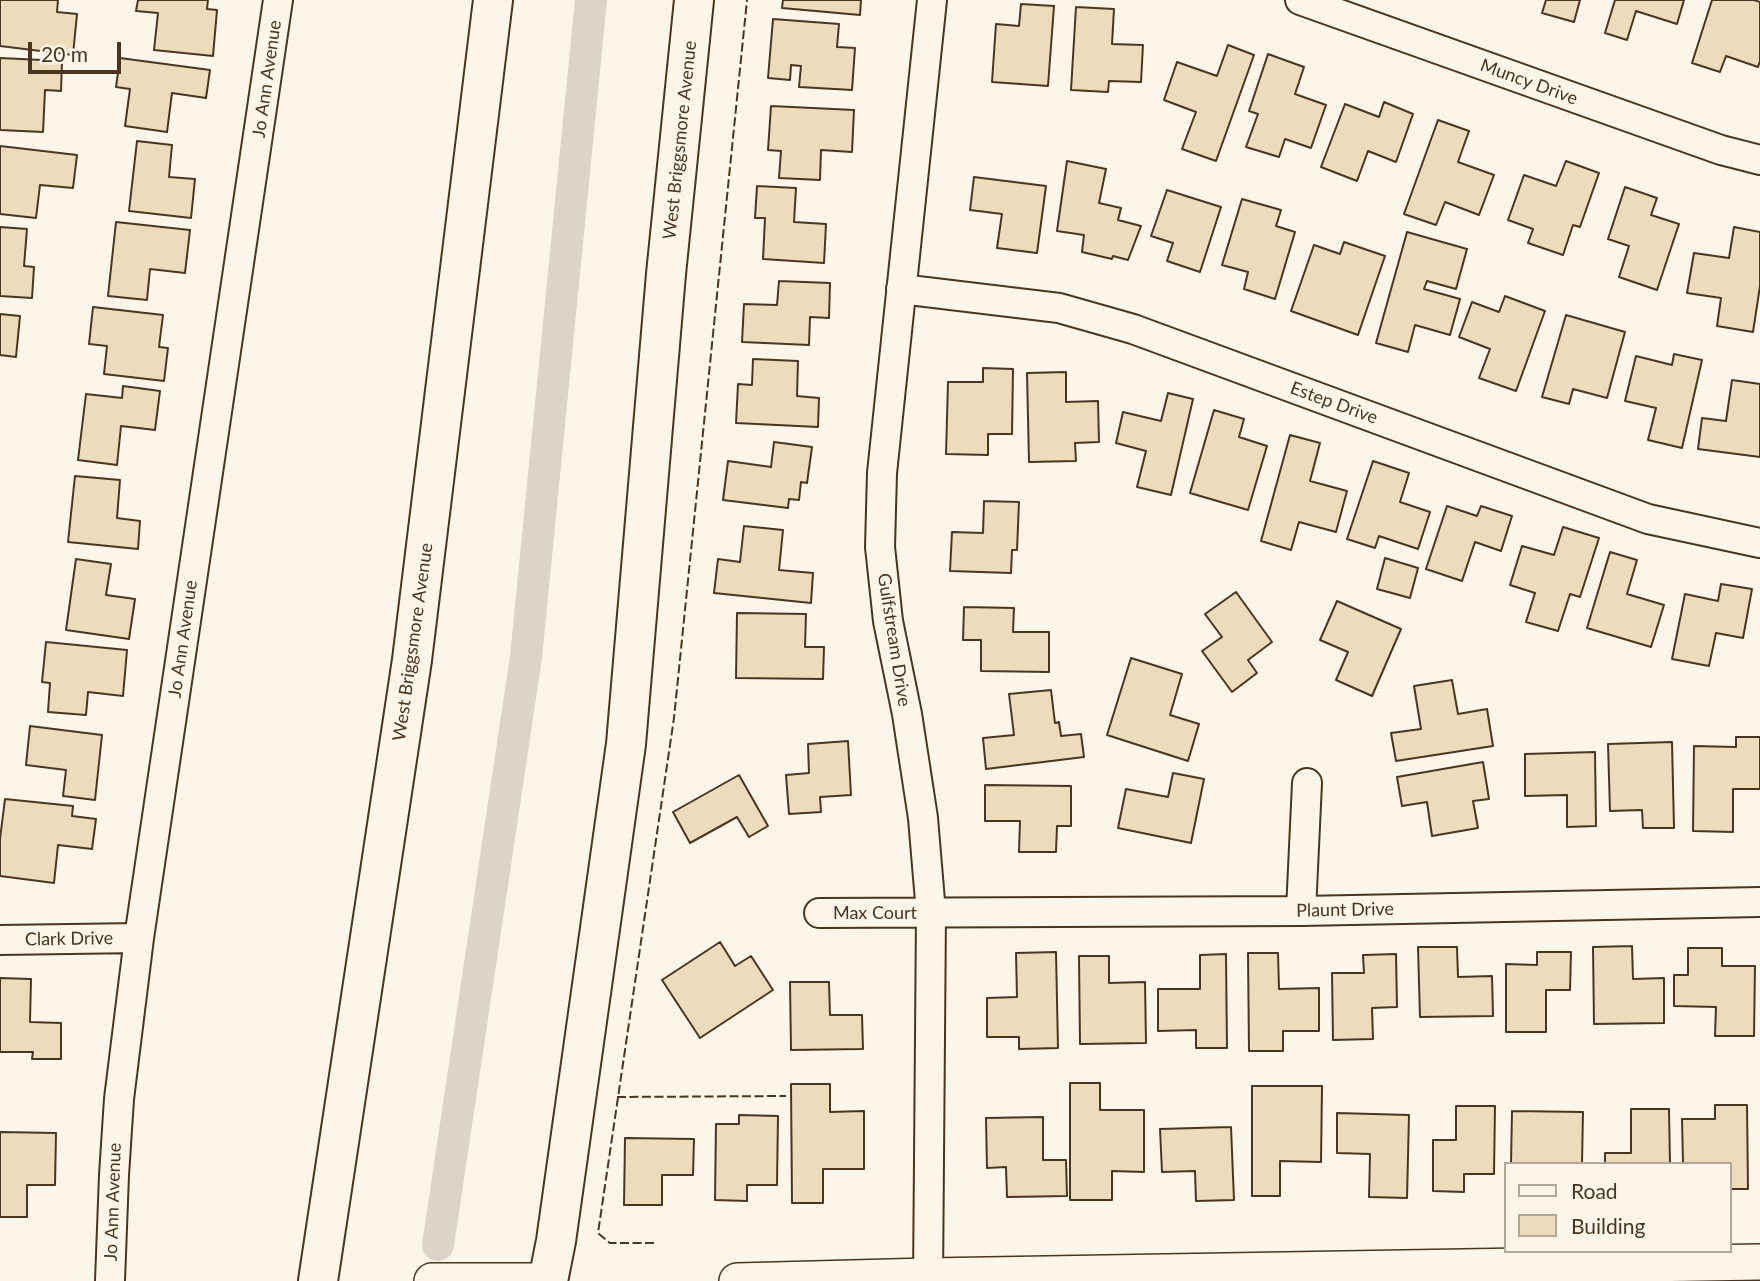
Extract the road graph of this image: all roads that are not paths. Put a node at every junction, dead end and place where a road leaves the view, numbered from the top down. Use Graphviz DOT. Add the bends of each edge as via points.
graph roads {
  1 [pos="278,0"];
  2 [pos="493,0"];
  3 [pos="694,0"];
  4 [pos="932,0"];
  5 [pos="1300,0"];
  6 [pos="1760,160"];
  7 [pos="901,289"];
  8 [pos="1760,543"];
  9 [pos="1307,783"];
  10 [pos="1760,902"];
  11 [pos="1301,911"];
  12 [pos="819,913"];
  13 [pos="931,913"];
  14 [pos="139,938"];
  15 [pos="0,940"];
  16 [pos="1760,1262"];
  17 [pos="1462,1274"];
  18 [pos="928,1278"];
  19 [pos="110,1281"];
  20 [pos="318,1281"];
  21 [pos="432,1281"];
  22 [pos="535,1281"];
  23 [pos="548,1281"];
  24 [pos="737,1281"];
  1 -- 14 [label="street, Jo Ann Avenue"];
  2 -- 20 [label="main road, West Briggsmore Avenue" via="412,660"];
  3 -- 23 [label="main road, West Briggsmore Avenue" via="626,744"];
  4 -- 7 [label="street, Gulfstream Drive"];
  5 -- 6 [label="street, Muncy Drive"];
  7 -- 8 [label="street, Estep Drive" via="1059,308 1133,329 1648,519"];
  7 -- 13 [label="street, Gulfstream Drive" via="881,473 880,547 888,621 923,818"];
  9 -- 11 [label="street"];
  10 -- 11 [label="street, Plaunt Drive"];
  11 -- 13 [label="street, Plaunt Drive"];
  12 -- 13 [label="street, Max Court"];
  13 -- 18 [label="street, Gulfstream Drive"];
  14 -- 15 [label="street, Clark Drive"];
  14 -- 19 [label="street, Jo Ann Avenue" via="119,1099"];
  16 -- 17 [label="street"];
  17 -- 18 [label="street"];
  18 -- 24 [label="street"];
  21 -- 22 [label="street"];
}
